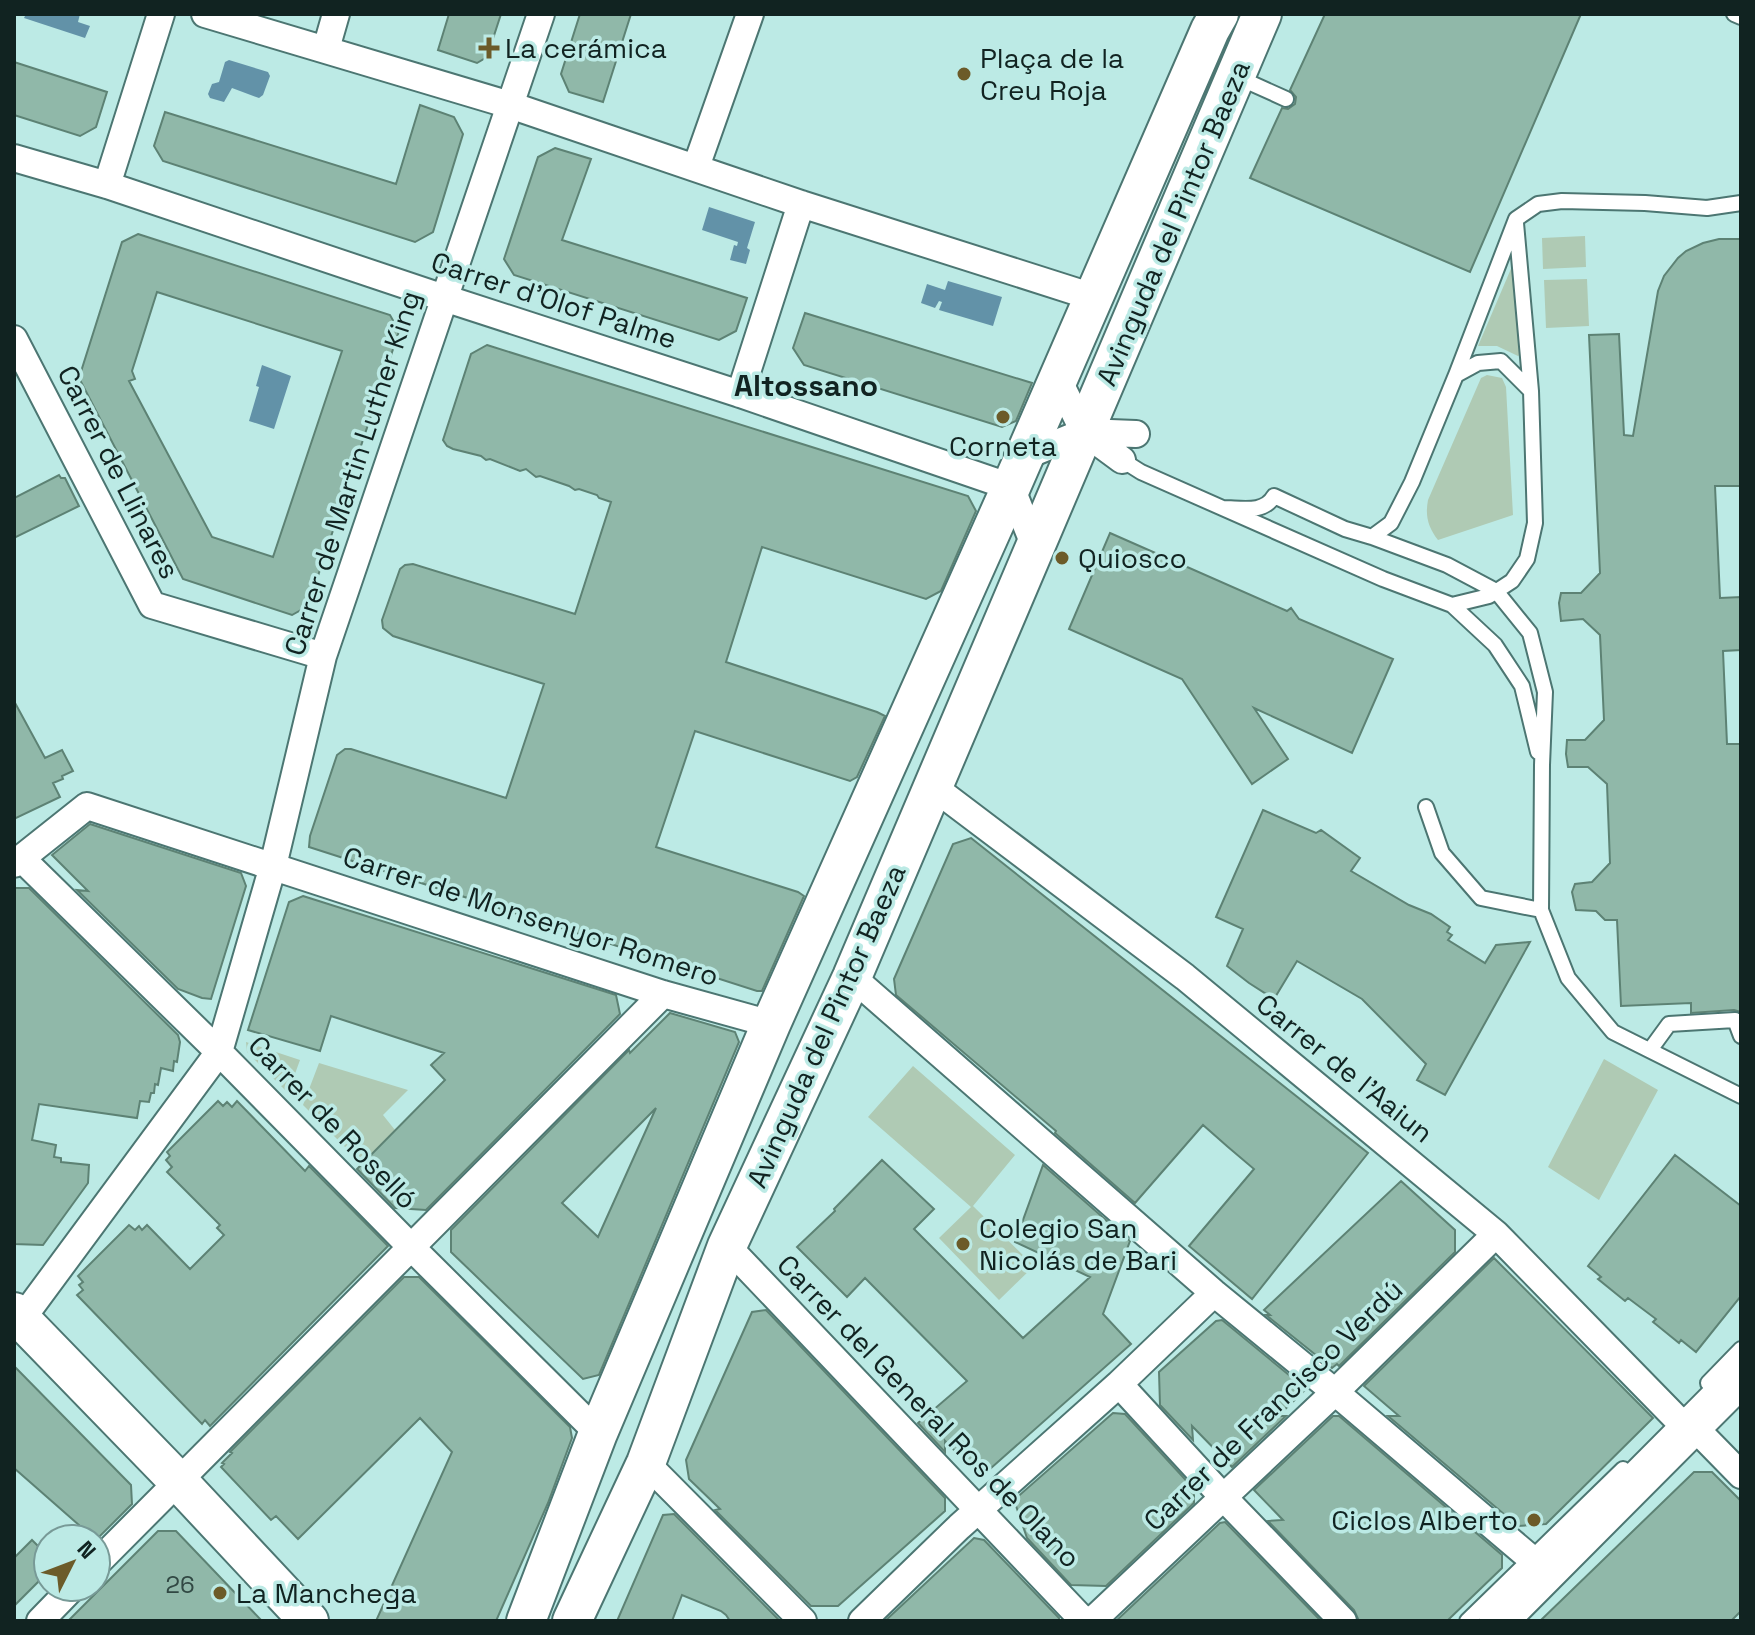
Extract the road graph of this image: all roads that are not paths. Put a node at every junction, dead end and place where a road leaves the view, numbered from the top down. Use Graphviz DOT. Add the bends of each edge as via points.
graph roads {
  1 [pos="161,14"];
  2 [pos="205,14"];
  3 [pos="336,14"];
  4 [pos="541,14"];
  5 [pos="750,14"];
  6 [pos="1219,14"];
  7 [pos="1262,14"];
  8 [pos="1734,14"];
  9 [pos="1741,17"];
  10 [pos="326,49"];
  11 [pos="1235,76"];
  12 [pos="1286,99"];
  13 [pos="510,105"];
  14 [pos="14,158"];
  15 [pos="696,167"];
  16 [pos="107,185"];
  17 [pos="1741,203"];
  18 [pos="801,204"];
  19 [pos="1516,219"];
  20 [pos="1093,297"];
  21 [pos="444,298"];
  22 [pos="14,339"];
  23 [pos="22,373"];
  24 [pos="1456,375"];
  25 [pos="1058,379"];
  26 [pos="1531,391"];
  27 [pos="740,394"];
  28 [pos="1084,432"];
  29 [pos="1136,434"];
  30 [pos="1122,460"];
  31 [pos="1018,472"];
  32 [pos="1223,508"];
  33 [pos="1372,537"];
  34 [pos="1035,547"];
  35 [pos="1496,591"];
  36 [pos="1452,605"];
  37 [pos="323,656"];
  38 [pos="1542,765"];
  39 [pos="932,786"];
  40 [pos="1426,807"];
  41 [pos="18,861"];
  42 [pos="273,866"];
  43 [pos="1541,910"];
  44 [pos="852,977"];
  45 [pos="663,994"];
  46 [pos="771,1024"];
  47 [pos="1741,1036"];
  48 [pos="1650,1050"];
  49 [pos="219,1052"];
  50 [pos="1741,1096"];
  51 [pos="1496,1234"];
  52 [pos="727,1246"];
  53 [pos="412,1248"];
  54 [pos="1214,1293"];
  55 [pos="16,1320"];
  56 [pos="1741,1349"];
  57 [pos="1741,1377"];
  58 [pos="1119,1384"];
  59 [pos="1335,1392"];
  60 [pos="1683,1415"];
  61 [pos="598,1433"];
  62 [pos="1631,1461"];
  63 [pos="646,1463"];
  64 [pos="1741,1475"];
  65 [pos="178,1481"];
  66 [pos="1223,1497"];
  67 [pos="979,1509"];
  68 [pos="112,1548"];
  69 [pos="1540,1565"];
  70 [pos="57,1603"];
  71 [pos="40,1621"];
  72 [pos="309,1621"];
  73 [pos="526,1621"];
  74 [pos="572,1621"];
  75 [pos="803,1621"];
  76 [pos="862,1621"];
  77 [pos="1084,1621"];
  78 [pos="1092,1621"];
  79 [pos="1343,1621"];
  80 [pos="1467,1621"];
  81 [pos="1498,1621"];
  1 -- 16 [label="street"];
  2 -- 10 [label="street"];
  3 -- 10 [label="street"];
  4 -- 13 [label="street, Carrer de Martin Luther King"];
  5 -- 15 [label="street"];
  6 -- 20 [label="street, Avinguda del Pintor Baeza"];
  7 -- 11 [label="street, Avinguda del Pintor Baeza"];
  8 -- 9 [label="lane"];
  10 -- 13 [label="street"];
  11 -- 12 [label="lane"];
  11 -- 28 [label="street, Avinguda del Pintor Baeza"];
  13 -- 15 [label="street"];
  13 -- 21 [label="street, Carrer de Martin Luther King"];
  14 -- 16 [label="street, Carrer d'Olof Palme"];
  15 -- 18 [label="street"];
  16 -- 21 [label="street, Carrer d'Olof Palme"];
  17 -- 19 [label="lane" via="1707,208 1562,201 1538,204"];
  18 -- 20 [label="street"];
  18 -- 27 [label="street"];
  19 -- 24 [label="lane"];
  19 -- 26 [label="lane"];
  20 -- 25 [label="street, Avinguda del Pintor Baeza"];
  21 -- 27 [label="street, Carrer d'Olof Palme"];
  21 -- 37 [label="street, Carrer de Martin Luther King"];
  22 -- 23 [label="street, Carrer de Llinares"];
  23 -- 37 [label="street, Carrer de Llinares" via="152,605"];
  24 -- 26 [label="lane" via="1478,363 1501,361"];
  24 -- 33 [label="lane" via="1398,510"];
  25 -- 28 [label="street, Avinguda del Pintor Baeza"];
  25 -- 31 [label="street, Avinguda del Pintor Baeza"];
  26 -- 35 [label="lane" via="1535,523 1527,559 1512,581"];
  27 -- 31 [label="street, Carrer d'Olof Palme"];
  28 -- 29 [label="street"];
  28 -- 30 [label="street, Avinguda del Pintor Baeza"];
  28 -- 31 [label="street"];
  28 -- 34 [label="street, Avinguda del Pintor Baeza"];
  30 -- 32 [label="lane"];
  31 -- 34 [label="street"];
  31 -- 46 [label="street, Avinguda del Pintor Baeza"];
  32 -- 33 [label="lane" via="1260,509 1274,496"];
  32 -- 36 [label="lane"];
  33 -- 35 [label="lane" via="1447,565"];
  34 -- 39 [label="street, Avinguda del Pintor Baeza"];
  35 -- 36 [label="lane"];
  35 -- 38 [label="lane" via="1530,633 1542,677"];
  36 -- 38 [label="lane" via="1495,645 1522,686"];
  37 -- 42 [label="street, Carrer de Martin Luther King"];
  38 -- 43 [label="lane"];
  39 -- 44 [label="street, Avinguda del Pintor Baeza"];
  39 -- 51 [label="street, Carrer de l'Aaiun" via="1185,977"];
  40 -- 43 [label="lane" via="1442,853 1481,898"];
  41 -- 42 [label="street, Carrer de Monsenyor Romero" via="87,806"];
  41 -- 49 [label="street, Carrer de Roselló"];
  42 -- 45 [label="street, Carrer de Monsenyor Romero"];
  42 -- 49 [label="street, Carrer de Martin Luther King"];
  43 -- 48 [label="lane" via="1568,978 1613,1032"];
  44 -- 52 [label="street, Avinguda del Pintor Baeza"];
  44 -- 54 [label="street"];
  45 -- 46 [label="street, Carrer de Monsenyor Romero"];
  45 -- 53 [label="street"];
  46 -- 61 [label="street, Avinguda del Pintor Baeza"];
  47 -- 48 [label="lane" via="1735,1020 1669,1024"];
  48 -- 50 [label="lane"];
  49 -- 53 [label="street, Carrer de Roselló"];
  49 -- 55 [label="street"];
  51 -- 59 [label="street, Carrer de Francisco Verdú"];
  51 -- 60 [label="street, Carrer de l'Aaiun"];
  52 -- 63 [label="street, Avinguda del Pintor Baeza"];
  52 -- 67 [label="street, Carrer del General Ros de Olano"];
  53 -- 61 [label="street, Carrer de Roselló"];
  53 -- 65 [label="street"];
  54 -- 58 [label="street"];
  54 -- 59 [label="street"];
  55 -- 65 [label="street"];
  56 -- 60 [label="lane"];
  57 -- 60 [label="street"];
  58 -- 66 [label="street"];
  58 -- 67 [label="street"];
  59 -- 66 [label="street, Carrer de Francisco Verdú"];
  59 -- 69 [label="street"];
  60 -- 64 [label="street, Carrer de l'Aaiun"];
  60 -- 69 [label="street"];
  61 -- 73 [label="street, Avinguda del Pintor Baeza"];
  62 -- 69 [label="lane"];
  63 -- 74 [label="street, Avinguda del Pintor Baeza"];
  63 -- 75 [label="street"];
  65 -- 68 [label="street"];
  65 -- 72 [label="street"];
  66 -- 78 [label="street, Carrer de Francisco Verdú"];
  66 -- 79 [label="street"];
  67 -- 76 [label="street"];
  67 -- 77 [label="street, Carrer del General Ros de Olano"];
  69 -- 80 [label="lane"];
  69 -- 81 [label="street"];
  70 -- 71 [label="street"];
}
